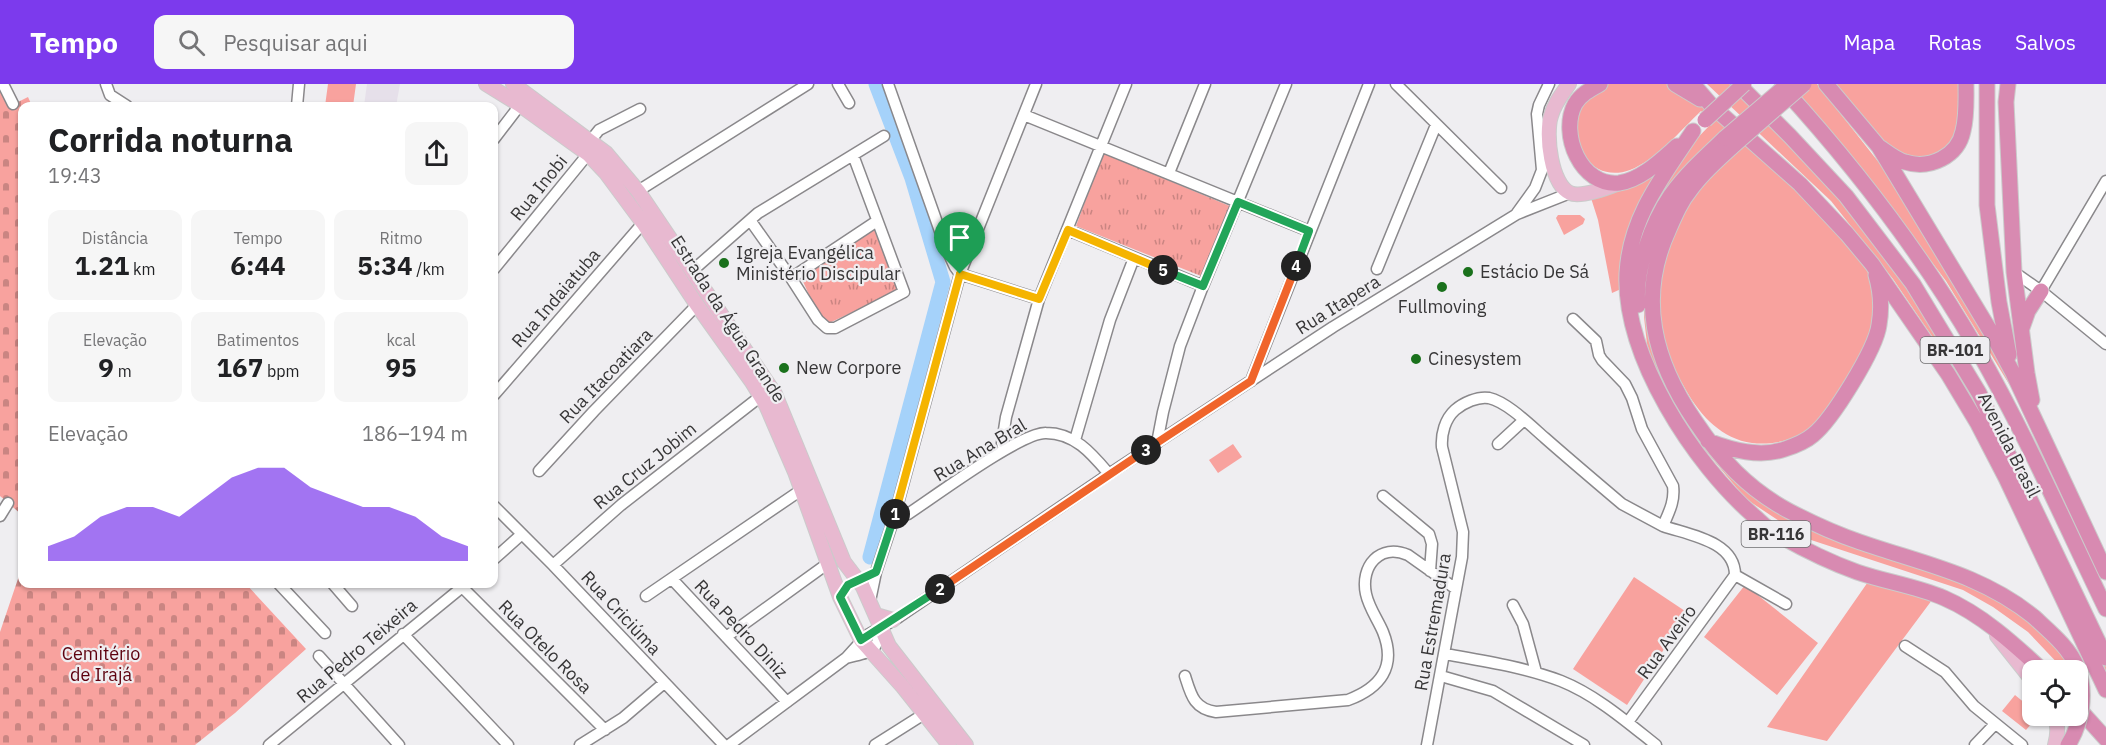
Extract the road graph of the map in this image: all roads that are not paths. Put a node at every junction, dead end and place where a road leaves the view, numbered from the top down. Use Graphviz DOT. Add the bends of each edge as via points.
graph roads {
  1 [pos="3,84"];
  2 [pos="106,84"];
  3 [pos="299,84"];
  4 [pos="513,84"];
  5 [pos="808,84"];
  6 [pos="838,84"];
  7 [pos="888,84"];
  8 [pos="1036,84"];
  9 [pos="1126,84"];
  10 [pos="1205,84"];
  11 [pos="1286,84"];
  12 [pos="1369,84"];
  13 [pos="1396,84"];
  14 [pos="1550,84"];
  15 [pos="1600,84"];
  16 [pos="1675,84"];
  17 [pos="1692,84"];
  18 [pos="1738,84"];
  19 [pos="1744,84"];
  20 [pos="1779,84"];
  21 [pos="1788,84"];
  22 [pos="1804,84"];
  23 [pos="1826,84"];
  24 [pos="1966,84"];
  25 [pos="1987,84"];
  26 [pos="2008,84"];
  27 [pos="490,85"];
  28 [pos="1567,87"];
  29 [pos="121,102"];
  30 [pos="297,102"];
  31 [pos="849,103"];
  32 [pos="13,104"];
  33 [pos="520,105"];
  34 [pos="1711,105"];
  35 [pos="640,109"];
  36 [pos="1024,115"];
  37 [pos="1436,125"];
  38 [pos="1693,131"];
  39 [pos="498,135"];
  40 [pos="884,136"];
  41 [pos="591,140"];
  42 [pos="1730,141"];
  43 [pos="1101,146"];
  44 [pos="1879,147"];
  45 [pos="588,154"];
  46 [pos="853,155"];
  47 [pos="1169,173"];
  48 [pos="2106,182"];
  49 [pos="1619,183"];
  50 [pos="1501,188"];
  51 [pos="638,191"];
  52 [pos="1570,193"];
  53 [pos="1238,202"];
  54 [pos="1517,214"];
  55 [pos="750,220"];
  56 [pos="877,221"];
  57 [pos="643,223"];
  58 [pos="1068,230"];
  59 [pos="1309,231"];
  60 [pos="1134,258"];
  61 [pos="498,264"];
  62 [pos="1872,264"];
  63 [pos="1377,269"];
  64 [pos="692,271"];
  65 [pos="2014,272"];
  66 [pos="960,274"];
  67 [pos="791,278"];
  68 [pos="1203,286"];
  69 [pos="2041,291"];
  70 [pos="1039,299"];
  71 [pos="698,305"];
  72 [pos="1573,319"];
  73 [pos="2022,331"];
  74 [pos="2106,344"];
  75 [pos="1642,352"];
  76 [pos="2013,373"];
  77 [pos="1251,381"];
  78 [pos="498,390"];
  79 [pos="761,396"];
  80 [pos="1524,420"];
  81 [pos="2042,437"];
  82 [pos="1075,440"];
  83 [pos="1708,441"];
  84 [pos="1157,443"];
  85 [pos="789,444"];
  86 [pos="1498,444"];
  87 [pos="1004,450"];
  88 [pos="539,471"];
  89 [pos="1109,474"];
  90 [pos="806,486"];
  91 [pos="1383,496"];
  92 [pos="8,503"];
  93 [pos="498,510"];
  94 [pos="0,516"];
  95 [pos="894,518"];
  96 [pos="1663,526"];
  97 [pos="522,534"];
  98 [pos="498,555"];
  99 [pos="826,564"];
  100 [pos="553,565"];
  101 [pos="1430,571"];
  102 [pos="876,572"];
  103 [pos="2106,572"];
  104 [pos="1733,578"];
  105 [pos="672,579"];
  106 [pos="858,580"];
  107 [pos="283,588"];
  108 [pos="336,588"];
  109 [pos="460,588"];
  110 [pos="467,588"];
  111 [pos="1456,589"];
  112 [pos="646,596"];
  113 [pos="840,597"];
  114 [pos="870,601"];
  115 [pos="1786,604"];
  116 [pos="1513,605"];
  117 [pos="352,606"];
  118 [pos="2106,609"];
  119 [pos="893,620"];
  120 [pos="878,621"];
  121 [pos="1986,623"];
  122 [pos="325,633"];
  123 [pos="403,634"];
  124 [pos="726,637"];
  125 [pos="866,646"];
  126 [pos="1905,646"];
  127 [pos="1445,654"];
  128 [pos="319,656"];
  129 [pos="2106,658"];
  130 [pos="2031,660"];
  131 [pos="2022,668"];
  132 [pos="1536,672"];
  133 [pos="1185,676"];
  134 [pos="1441,676"];
  135 [pos="664,683"];
  136 [pos="345,684"];
  137 [pos="2106,690"];
  138 [pos="787,702"];
  139 [pos="924,714"];
  140 [pos="2088,719"];
  141 [pos="1628,722"];
  142 [pos="1995,724"];
  143 [pos="2057,726"];
  144 [pos="605,730"];
  145 [pos="2106,739"];
  146 [pos="736,743"];
  147 [pos="395,744"];
  148 [pos="269,745"];
  149 [pos="508,745"];
  150 [pos="580,745"];
  151 [pos="724,745"];
  152 [pos="875,745"];
  153 [pos="949,745"];
  154 [pos="966,745"];
  155 [pos="1427,745"];
  156 [pos="1584,745"];
  157 [pos="1656,745"];
  158 [pos="1975,745"];
  159 [pos="2022,745"];
  160 [pos="2055,745"];
  161 [pos="2067,745"];
  1 -- 32 [label="street"];
  2 -- 29 [label="street" via="110,95"];
  3 -- 30 [label="street"];
  4 -- 41 [label="main road, Estrada da Água Grande"];
  5 -- 51 [label="street"];
  6 -- 31 [label="street"];
  7 -- 66 [label="street" via="946,248"];
  8 -- 36 [label="street"];
  9 -- 43 [label="street"];
  10 -- 47 [label="street"];
  11 -- 53 [label="street"];
  12 -- 59 [label="street"];
  13 -- 37 [label="street"];
  14 -- 54 [label="street, Rua Itapera" via="1537,114 1542,170"];
  15 -- 49 [label="highway" via="1587,91 1575,105 1571,137 1587,171 1599,180"];
  16 -- 34 [label="highway"];
  17 -- 34 [label="highway, Avenida Brasil / BR-101"];
  18 -- 129 [label="highway, Avenida Brasil / BR-101" via="1846,196 1913,284 1979,393"];
  19 -- 38 [label="highway, bridge"];
  20 -- 118 [label="highway, Avenida Brasil / BR-101" via="1900,230 1975,346 2030,448"];
  21 -- 42 [label="highway, BR-116, bridge"];
  22 -- 42 [label="highway, bridge"];
  23 -- 44 [label="highway, Avenida Brasil / BR-101"];
  24 -- 44 [label="highway" via="1964,129 1958,146 1947,156 1919,165 1904,162"];
  25 -- 76 [label="highway" via="1987,206"];
  26 -- 65 [label="highway"];
  27 -- 33 [label="main road, Estrada da Água Grande"];
  28 -- 52 [label="main road" via="1553,110 1549,130 1556,176"];
  33 -- 39 [label="street"];
  33 -- 45 [label="main road, Estrada da Água Grande"];
  34 -- 62 [label="highway, Avenida Brasil / BR-101" via="1800,184"];
  35 -- 41 [label="street" via="598,130"];
  36 -- 43 [label="street"];
  36 -- 66 [label="street"];
  37 -- 50 [label="street"];
  37 -- 63 [label="street"];
  38 -- 49 [label="highway" via="1642,173"];
  38 -- 75 [label="highway" via="1651,193 1630,253 1629,301"];
  40 -- 46 [label="street"];
  41 -- 51 [label="main road, Estrada da Água Grande"];
  42 -- 75 [label="highway, BR-116" via="1681,182 1644,253 1637,299"];
  42 -- 83 [label="highway" via="1680,206 1662,244 1653,278 1652,317 1666,370"];
  43 -- 47 [label="street"];
  43 -- 58 [label="street"];
  44 -- 76 [label="highway, Avenida Brasil / BR-101"];
  45 -- 57 [label="main road, Estrada da Água Grande"];
  45 -- 61 [label="street, Rua Inobi"];
  46 -- 55 [label="street"];
  46 -- 56 [label="street"];
  47 -- 53 [label="street"];
  48 -- 69 [label="street"];
  49 -- 52 [label="main road"];
  51 -- 64 [label="main road, Estrada da Água Grande"];
  52 -- 54 [label="street, Rua Itapera"];
  53 -- 59 [label="street"];
  53 -- 68 [label="street"];
  54 -- 77 [label="street, Rua Itapera"];
  55 -- 64 [label="street"];
  55 -- 67 [label="street"];
  56 -- 67 [label="street"];
  56 -- 67 [label="street" via="904,292 835,328 827,328"];
  57 -- 71 [label="main road, Estrada da Água Grande"];
  57 -- 78 [label="street, Rua Indaiatuba"];
  58 -- 60 [label="street"];
  58 -- 70 [label="street"];
  59 -- 77 [label="street"];
  60 -- 68 [label="street"];
  60 -- 82 [label="street" via="1110,320"];
  62 -- 83 [label="highway" via="1882,307 1876,339 1852,382 1814,435 1770,453 1728,449"];
  62 -- 137 [label="highway, Avenida Brasil / BR-101" via="1978,424"];
  64 -- 85 [label="main road, Estrada da Água Grande" via="779,401"];
  65 -- 69 [label="street"];
  65 -- 73 [label="highway"];
  66 -- 70 [label="street"];
  66 -- 95 [label="street"];
  68 -- 84 [label="street" via="1180,346"];
  69 -- 73 [label="highway" via="2028,311"];
  69 -- 74 [label="street"];
  70 -- 87 [label="street" via="1006,417"];
  71 -- 79 [label="main road, Estrada da Água Grande"];
  71 -- 88 [label="street, Rua Itacoatiara"];
  72 -- 96 [label="street" via="1596,341 1599,355 1625,384 1642,429 1669,478 1674,494"];
  73 -- 81 [label="highway"];
  75 -- 121 [label="highway, BR-116" via="1679,428 1702,461 1737,501 1772,531 1857,572 1945,599"];
  76 -- 81 [label="highway, Avenida Brasil / BR-101"];
  77 -- 84 [label="street, Rua Itapera"];
  79 -- 85 [label="main road, Estrada da Água Grande"];
  79 -- 100 [label="street, Rua Cruz Jobim" via="621,505"];
  80 -- 86 [label="street"];
  80 -- 96 [label="street, Rua Estremadura" via="1622,504"];
  80 -- 111 [label="street, Rua Estremadura" via="1486,397 1460,406 1446,422 1442,447 1463,532"];
  81 -- 103 [label="highway, Avenida Brasil / BR-101"];
  82 -- 87 [label="street, Rua Ana Bral" via="1039,433"];
  82 -- 89 [label="street, Rua Ana Bral"];
  83 -- 161 [label="highway, bridge" via="1737,475 1788,510 1858,542 1970,577 1997,590 2034,617 2063,646 2077,667 2082,700 2080,719"];
  84 -- 89 [label="street, Rua Itapera"];
  85 -- 90 [label="main road, Estrada da Água Grande"];
  87 -- 95 [label="street, Rua Ana Bral" via="908,514"];
  89 -- 119 [label="street, Rua Itapera"];
  90 -- 99 [label="main road, Estrada da Água Grande"];
  90 -- 105 [label="street"];
  90 -- 106 [label="main road, Estrada da Água Grande" via="846,567"];
  91 -- 101 [label="street" via="1429,534"];
  92 -- 94 [label="street"];
  93 -- 97 [label="street, Rua Criciúma"];
  95 -- 102 [label="street"];
  96 -- 104 [label="street, Rua Estremadura" via="1716,545 1732,560"];
  97 -- 98 [label="street"];
  97 -- 100 [label="street, Rua Criciúma"];
  99 -- 113 [label="main road, Estrada da Água Grande"];
  99 -- 124 [label="street"];
  100 -- 135 [label="street, Rua Criciúma"];
  101 -- 111 [label="street"];
  101 -- 133 [label="street" via="1400,551 1380,554 1372,562 1365,578 1365,592 1388,648 1388,662 1378,682 1361,695 1348,700 1216,712 1198,706"];
  102 -- 106 [label="street"];
  102 -- 114 [label="street"];
  104 -- 115 [label="street"];
  104 -- 141 [label="street, Rua Aveiro"];
  105 -- 112 [label="street"];
  105 -- 124 [label="street, Rua Pedro Diniz"];
  106 -- 113 [label="main road" via="845,588"];
  106 -- 114 [label="main road, Estrada da Água Grande"];
  107 -- 122 [label="street"];
  108 -- 117 [label="street"];
  109 -- 123 [label="street, Rua Pedro Teixeira"];
  110 -- 144 [label="street, Rua Otelo Rosa"];
  111 -- 127 [label="street, Rua Estremadura"];
  113 -- 125 [label="main road, Estrada da Água Grande"];
  114 -- 120 [label="main road, Estrada da Água Grande"];
  116 -- 132 [label="street" via="1523,624"];
  119 -- 120 [label="main road"];
  120 -- 125 [label="street"];
  120 -- 154 [label="main road, Estrada da Água Grande" via="895,654"];
  121 -- 130 [label="highway, BR-116"];
  121 -- 131 [label="main road"];
  123 -- 136 [label="street, Rua Pedro Teixeira"];
  123 -- 149 [label="street"];
  124 -- 138 [label="street, Rua Pedro Diniz"];
  125 -- 138 [label="street"];
  125 -- 139 [label="main road, Estrada da Água Grande"];
  126 -- 142 [label="street" via="1945,672"];
  127 -- 132 [label="street"];
  127 -- 134 [label="street, Rua Estremadura"];
  128 -- 136 [label="street"];
  132 -- 141 [label="street" via="1579,690"];
  134 -- 155 [label="street, Rua Estremadura"];
  134 -- 156 [label="street" via="1493,692"];
  135 -- 144 [label="street"];
  135 -- 151 [label="street, Rua Criciúma"];
  136 -- 147 [label="street"];
  136 -- 148 [label="street, Rua Pedro Teixeira"];
  138 -- 146 [label="street"];
  139 -- 152 [label="street"];
  139 -- 153 [label="main road, Estrada da Água Grande"];
  140 -- 145 [label="highway"];
  141 -- 157 [label="street"];
  142 -- 158 [label="street"];
  142 -- 159 [label="street"];
  143 -- 160 [label="main road"];
  144 -- 150 [label="street"];
}
